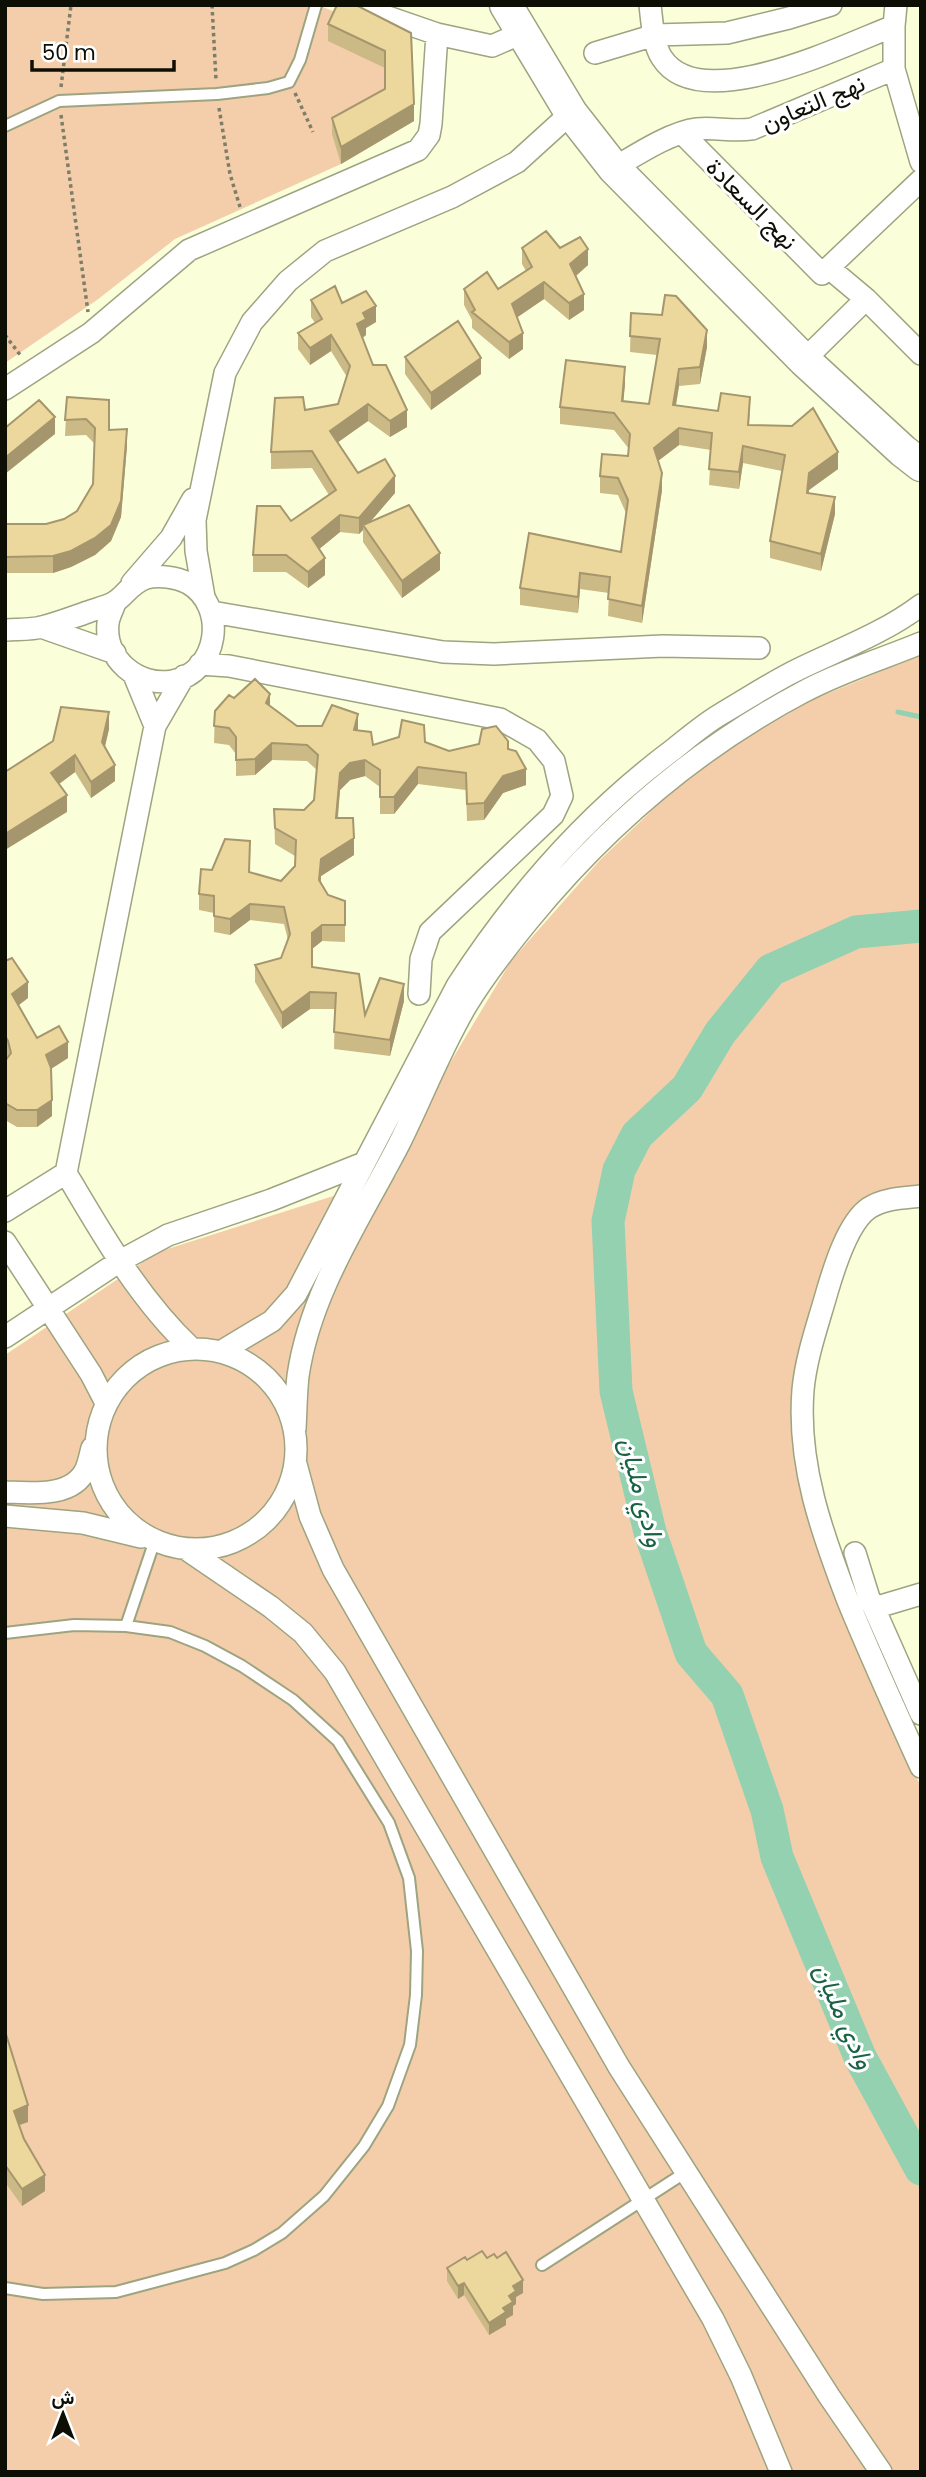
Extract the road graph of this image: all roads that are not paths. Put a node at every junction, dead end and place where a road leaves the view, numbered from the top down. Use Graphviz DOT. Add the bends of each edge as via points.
graph roads {
  1 [pos="316,5"];
  2 [pos="353,5"];
  3 [pos="506,5"];
  4 [pos="650,5"];
  5 [pos="831,5"];
  6 [pos="384,8"];
  7 [pos="787,12"];
  8 [pos="895,16"];
  9 [pos="522,33"];
  10 [pos="438,34"];
  11 [pos="655,35"];
  12 [pos="595,53"];
  13 [pos="894,69"];
  14 [pos="571,113"];
  15 [pos="5,126"];
  16 [pos="682,133"];
  17 [pos="921,162"];
  18 [pos="614,168"];
  19 [pos="921,180"];
  20 [pos="826,271"];
  21 [pos="866,299"];
  22 [pos="921,354"];
  23 [pos="804,360"];
  24 [pos="5,389"];
  25 [pos="915,462"];
  26 [pos="202,482"];
  27 [pos="122,595"];
  28 [pos="208,605"];
  29 [pos="921,605"];
  30 [pos="41,627"];
  31 [pos="5,630"];
  32 [pos="921,643"];
  33 [pos="759,648"];
  34 [pos="114,653"];
  35 [pos="192,670"];
  36 [pos="134,675"];
  37 [pos="155,726"];
  38 [pos="419,994"];
  39 [pos="364,1163"];
  40 [pos="66,1172"];
  41 [pos="921,1196"];
  42 [pos="5,1211"];
  43 [pos="5,1242"];
  44 [pos="120,1261"];
  45 [pos="48,1308"];
  46 [pos="5,1337"];
  47 [pos="191,1348"];
  48 [pos="222,1351"];
  49 [pos="106,1403"];
  50 [pos="295,1429"];
  51 [pos="96,1436"];
  52 [pos="296,1464"];
  53 [pos="5,1492"];
  54 [pos="5,1516"];
  55 [pos="154,1540"];
  56 [pos="186,1549"];
  57 [pos="855,1553"];
  58 [pos="921,1594"];
  59 [pos="874,1608"];
  60 [pos="126,1626"];
  61 [pos="5,1633"];
  62 [pos="921,1714"];
  63 [pos="921,1767"];
  64 [pos="686,2172"];
  65 [pos="644,2200"];
  66 [pos="542,2265"];
  67 [pos="5,2288"];
  68 [pos="781,2472"];
  69 [pos="881,2472"];
  1 -- 15 [label="lane" via="289,82 217,94 59,101"];
  2 -- 6 [label="street"];
  3 -- 9 [label="main road"];
  4 -- 11 [label="street"];
  5 -- 7 [label="street"];
  6 -- 10 [label="street"];
  7 -- 11 [label="street" via="727,33"];
  8 -- 11 [label="street" via="766,74 733,81 712,81 673,70 661,57"];
  8 -- 13 [label="street"];
  9 -- 10 [label="street" via="492,46"];
  9 -- 14 [label="main road"];
  10 -- 24 [label="street" via="431,124 418,150 181,255 91,333"];
  11 -- 12 [label="street"];
  13 -- 16 [label="street, نهج التعاون" via="752,129"];
  13 -- 17 [label="street"];
  14 -- 18 [label="main road"];
  14 -- 26 [label="street" via="517,162 452,197 325,251 288,281 252,322 225,373"];
  16 -- 18 [label="street, نهج التعاون"];
  16 -- 20 [label="street, نهج السعادة"];
  18 -- 23 [label="main road"];
  19 -- 20 [label="street"];
  20 -- 21 [label="street, نهج السعادة"];
  21 -- 22 [label="street, نهج السعادة"];
  21 -- 23 [label="street"];
  23 -- 25 [label="main road"];
  26 -- 27 [label="street" via="171,538"];
  26 -- 28 [label="street" via="195,538"];
  27 -- 28 [label="street" via="148,578 168,577 188,583"];
  27 -- 30 [label="street"];
  27 -- 34 [label="street" via="108,622"];
  28 -- 33 [label="street" via="443,652"];
  28 -- 35 [label="street" via="214,637 207,656"];
  29 -- 39 [label="street" via="900,621 796,670 717,716 612,799 573,838 509,912 457,986"];
  30 -- 31 [label="street"];
  30 -- 34 [label="street"];
  32 -- 50 [label="street" via="805,691 732,735 662,786 590,851 512,941 443,1049 330,1275 303,1353"];
  34 -- 36 [label="street"];
  35 -- 36 [label="street" via="175,681 154,682"];
  35 -- 37 [label="street"];
  35 -- 38 [label="street" via="229,666 500,719 537,740 554,761 562,796 553,815 430,932 421,959"];
  36 -- 37 [label="street"];
  37 -- 40 [label="street"];
  39 -- 44 [label="street" via="168,1234"];
  39 -- 48 [label="street" via="296,1294 272,1321"];
  40 -- 42 [label="street"];
  40 -- 44 [label="street"];
  41 -- 63 [label="street" via="868,1209 845,1243 811,1350 802,1424 811,1492 833,1562"];
  43 -- 45 [label="street"];
  44 -- 45 [label="street"];
  44 -- 47 [label="street" via="167,1326"];
  45 -- 46 [label="street"];
  45 -- 49 [label="street"];
  47 -- 48 [label="street"];
  47 -- 49 [label="street" via="157,1356 137,1368"];
  48 -- 50 [label="street" via="256,1368 273,1386"];
  49 -- 51 [label="street"];
  50 -- 52 [label="street"];
  51 -- 53 [label="street" via="86,1469 75,1483 55,1491"];
  51 -- 55 [label="street" via="96,1467 107,1497 126,1522"];
  52 -- 56 [label="street" via="286,1493 269,1518 245,1536 216,1547"];
  52 -- 64 [label="street" via="310,1516 333,1569 619,2067"];
  54 -- 55 [label="street" via="83,1523"];
  55 -- 56 [label="street"];
  55 -- 60 [label="lane"];
  56 -- 65 [label="street" via="282,1615 335,1672"];
  57 -- 59 [label="street"];
  58 -- 59 [label="street"];
  59 -- 62 [label="street"];
  60 -- 61 [label="lane" via="74,1625"];
  60 -- 67 [label="lane" via="170,1632 243,1666 293,1700 338,1741 389,1823 409,1878 417,1951 410,2045 388,2106 364,2146 324,2196 282,2233 254,2250 225,2263 116,2292 43,2294"];
  64 -- 65 [label="lane"];
  64 -- 69 [label="street"];
  65 -- 66 [label="lane"];
  65 -- 68 [label="street" via="713,2319"];
}
